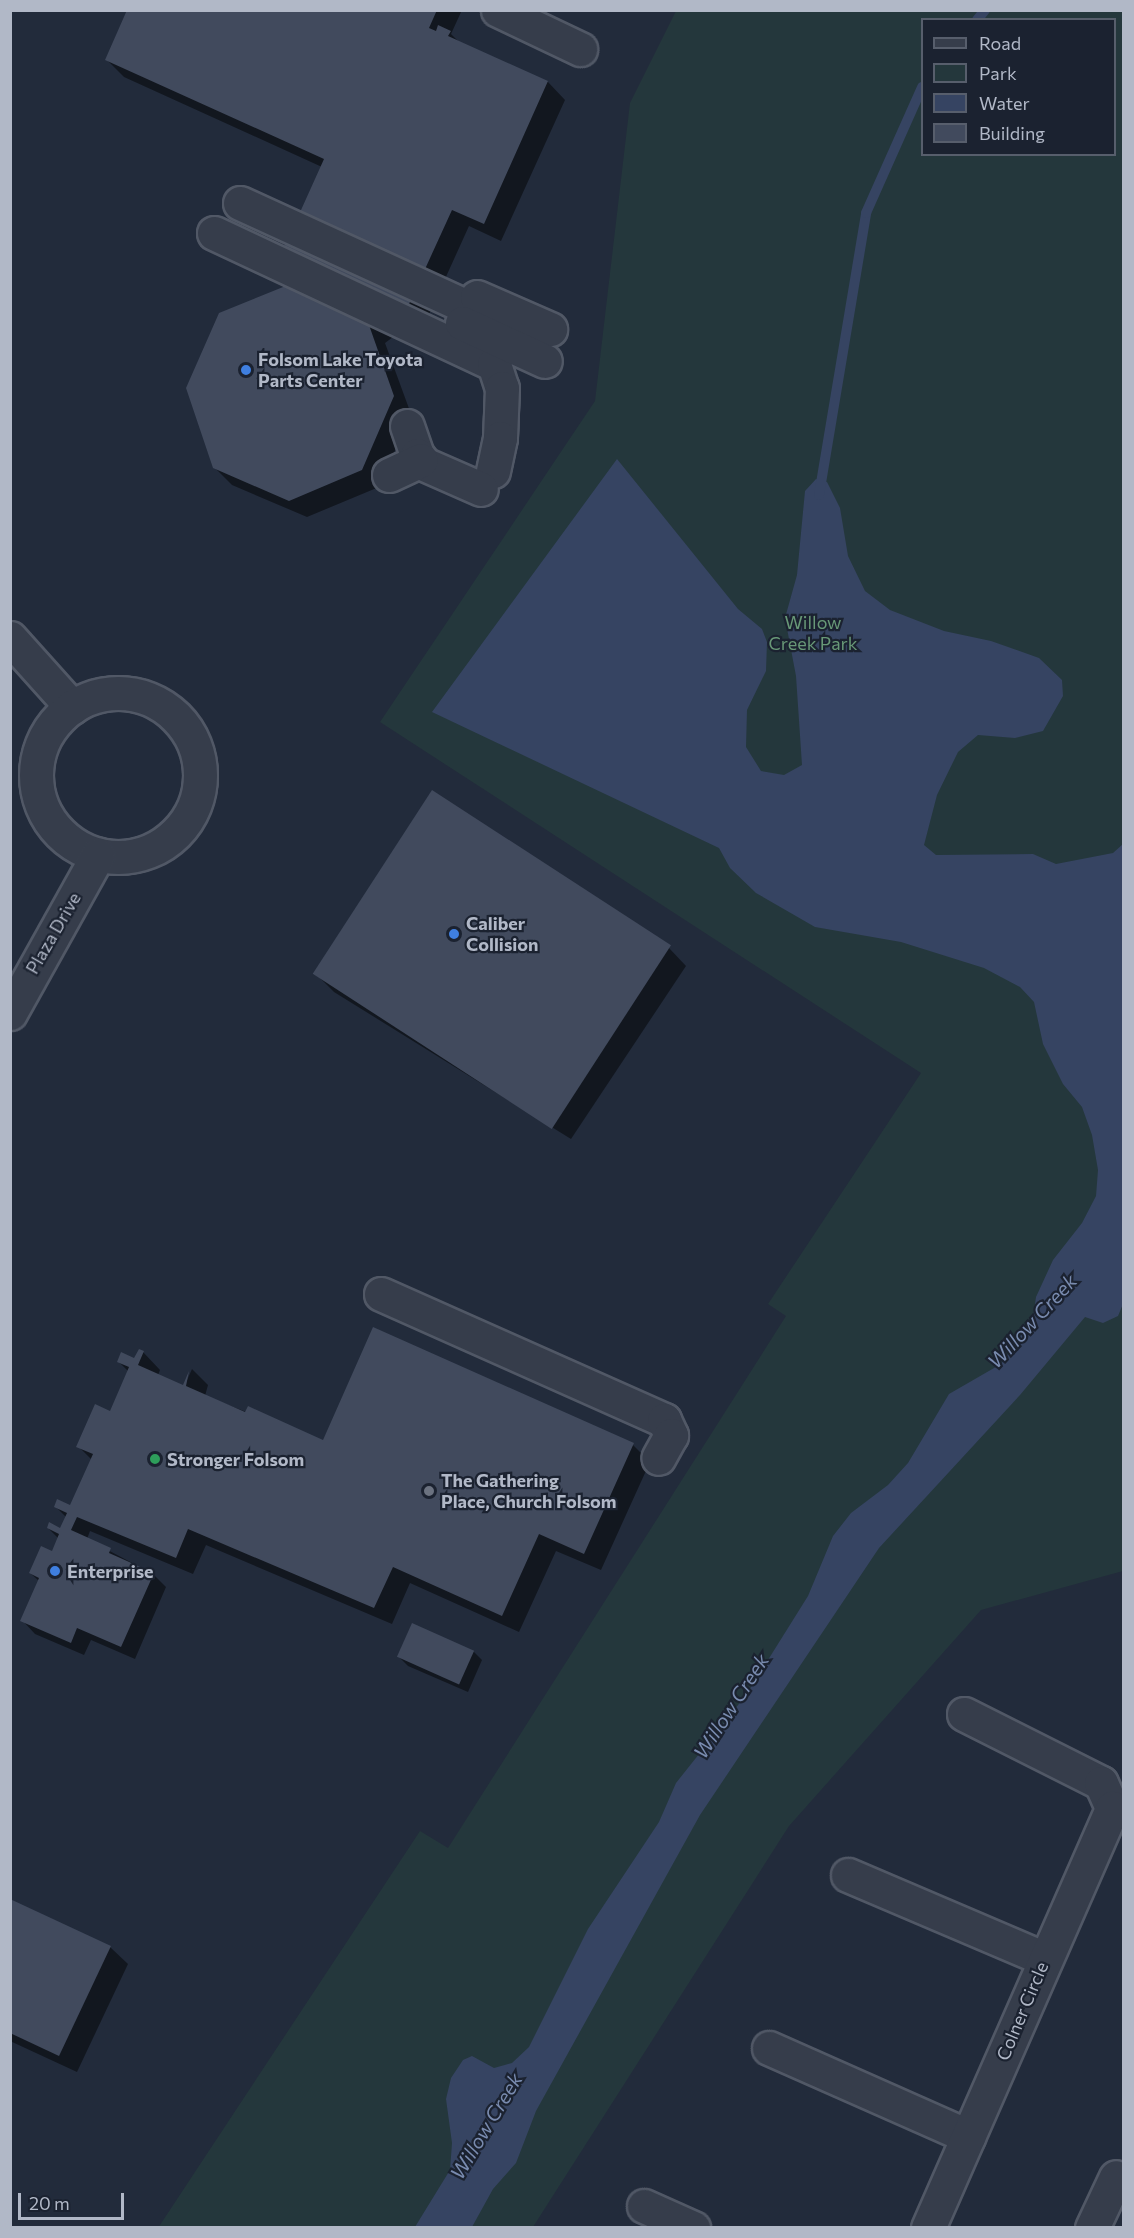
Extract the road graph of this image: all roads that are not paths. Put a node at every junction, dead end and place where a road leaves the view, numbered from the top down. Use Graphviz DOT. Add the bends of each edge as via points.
graph roads {
  1 [pos="498,10"];
  2 [pos="580,49"];
  3 [pos="548,345"];
  4 [pos="407,426"];
  5 [pos="420,460"];
  6 [pos="389,475"];
  7 [pos="10,638"];
  8 [pos="72,707"];
  9 [pos="98,855"];
  10 [pos="10,1012"];
  11 [pos="381,1294"];
  12 [pos="658,1458"];
  13 [pos="964,1714"];
  14 [pos="1118,1810"];
  15 [pos="849,1875"];
  16 [pos="1045,1959"];
  17 [pos="769,2049"];
  18 [pos="968,2136"];
  19 [pos="1116,2177"];
  20 [pos="644,2205"];
  21 [pos="693,2228"];
  22 [pos="928,2228"];
  23 [pos="1092,2228"];
  1 -- 2 [label="street"];
  3 -- 5 [label="street" via="233,211 494,364 502,388 500,438 487,480"];
  4 -- 5 [label="street"];
  5 -- 6 [label="street"];
  7 -- 8 [label="street"];
  8 -- 9 [label="street" via="52,725 40,749 36,776 40,803 53,826 73,844"];
  8 -- 9 [label="street" via="106,694 124,693 150,699 173,713 187,729 199,760 200,788 191,813 174,835 151,850 125,857"];
  9 -- 10 [label="street, Plaza Drive"];
  11 -- 12 [label="street" via="664,1420 671,1435"];
  13 -- 14 [label="street" via="1101,1783"];
  14 -- 16 [label="street, Colner Circle"];
  15 -- 16 [label="street"];
  16 -- 18 [label="street, Colner Circle"];
  17 -- 18 [label="street"];
  18 -- 22 [label="street, Colner Circle"];
  19 -- 23 [label="street"];
  20 -- 21 [label="street"];
}
